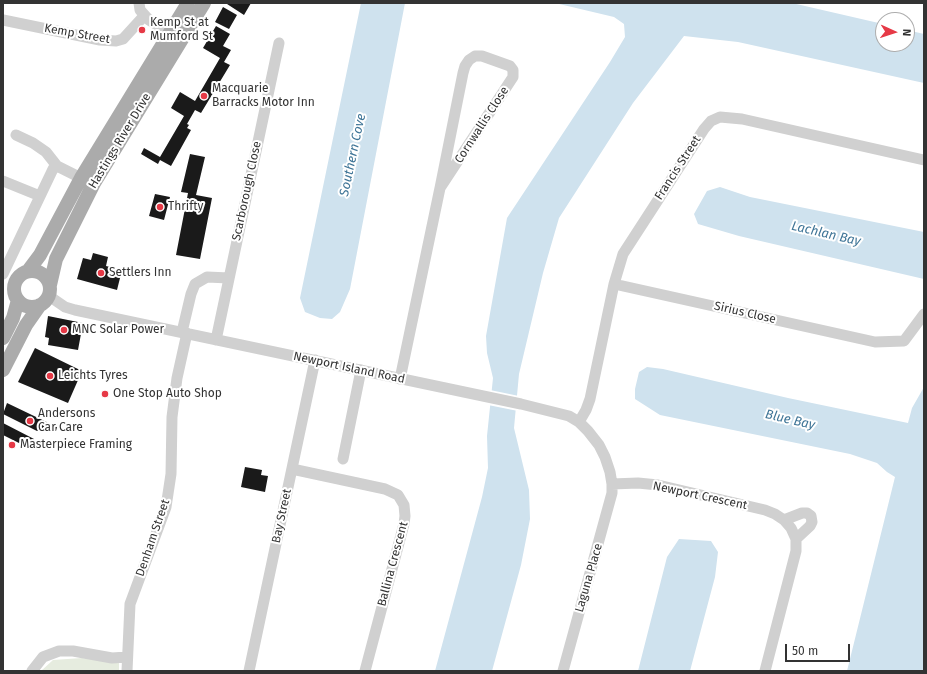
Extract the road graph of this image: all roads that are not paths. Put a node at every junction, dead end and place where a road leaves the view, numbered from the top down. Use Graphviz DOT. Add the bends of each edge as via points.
graph roads {
  1 [pos="139,3"];
  2 [pos="188,3"];
  3 [pos="204,3"];
  4 [pos="144,16"];
  5 [pos="3,20"];
  6 [pos="176,36"];
  7 [pos="279,43"];
  8 [pos="16,135"];
  9 [pos="924,160"];
  10 [pos="57,166"];
  11 [pos="81,178"];
  12 [pos="3,181"];
  13 [pos="440,188"];
  14 [pos="40,196"];
  15 [pos="28,271"];
  16 [pos="3,274"];
  17 [pos="229,278"];
  18 [pos="614,284"];
  19 [pos="46,295"];
  20 [pos="18,300"];
  21 [pos="924,314"];
  22 [pos="184,333"];
  23 [pos="3,338"];
  24 [pos="216,340"];
  25 [pos="315,360"];
  26 [pos="3,370"];
  27 [pos="361,370"];
  28 [pos="400,379"];
  29 [pos="579,422"];
  30 [pos="343,459"];
  31 [pos="292,469"];
  32 [pos="612,484"];
  33 [pos="784,520"];
  34 [pos="796,539"];
  35 [pos="127,657"];
  36 [pos="32,671"];
  37 [pos="127,671"];
  38 [pos="249,671"];
  39 [pos="364,671"];
  40 [pos="563,671"];
  41 [pos="765,671"];
  1 -- 4 [label="street"];
  2 -- 6 [label="main road, Hastings River Drive"];
  3 -- 6 [label="main road, Hastings River Drive"];
  4 -- 5 [label="street, Kemp Street" via="123,38 116,41"];
  4 -- 6 [label="street"];
  6 -- 11 [label="main road, Hastings River Drive"];
  6 -- 19 [label="main road, Hastings River Drive" via="91,188 56,259"];
  7 -- 17 [label="street, Scarborough Close"];
  8 -- 10 [label="street" via="46,152"];
  9 -- 18 [label="street, Francis Street" via="720,116 704,129 626,247"];
  10 -- 11 [label="street, Hastings River Drive"];
  10 -- 14 [label="street" via="53,169"];
  11 -- 15 [label="main road, Hastings River Drive" via="40,255"];
  12 -- 14 [label="street"];
  13 -- 13 [label="street, Cornwallis Close" via="465,66 475,56 510,66 513,70 510,83"];
  13 -- 28 [label="street, Cornwallis Close"];
  14 -- 16 [label="street"];
  15 -- 19 [label="main road" via="44,275"];
  15 -- 20 [label="main road" via="16,283"];
  17 -- 22 [label="street, Denham Street" via="207,277 195,284"];
  17 -- 24 [label="street, Scarborough Close"];
  18 -- 21 [label="street, Sirius Close" via="875,342 904,341"];
  18 -- 29 [label="street, Francis Street" via="590,399"];
  19 -- 20 [label="main road" via="28,306"];
  19 -- 22 [label="street, Newport Island Road" via="75,310"];
  19 -- 26 [label="main road, Hastings River Drive" via="26,325"];
  20 -- 23 [label="main road"];
  22 -- 24 [label="street, Newport Island Road"];
  22 -- 35 [label="street, Denham Street" via="172,417 171,474 166,507 130,604"];
  24 -- 25 [label="street, Newport Island Road"];
  25 -- 27 [label="street, Newport Island Road"];
  25 -- 31 [label="street, Bay Street"];
  27 -- 28 [label="street, Newport Island Road"];
  27 -- 30 [label="street"];
  28 -- 29 [label="street, Newport Island Road" via="521,404 568,416"];
  29 -- 32 [label="street, Newport Island Road" via="599,444 606,457"];
  31 -- 38 [label="street, Bay Street"];
  31 -- 39 [label="street, Ballina Crescent" via="385,489 398,495 404,505 404,524"];
  32 -- 33 [label="street, Newport Crescent" via="658,485 765,510"];
  32 -- 40 [label="street, Laguna Place" via="610,502"];
  33 -- 34 [label="street, Newport Crescent" via="792,528"];
  33 -- 34 [label="street" via="802,513 811,516 810,526"];
  34 -- 41 [label="street" via="794,563"];
  35 -- 36 [label="street" via="112,658 59,651 43,657"];
  35 -- 37 [label="street, Denham Street"];
}
